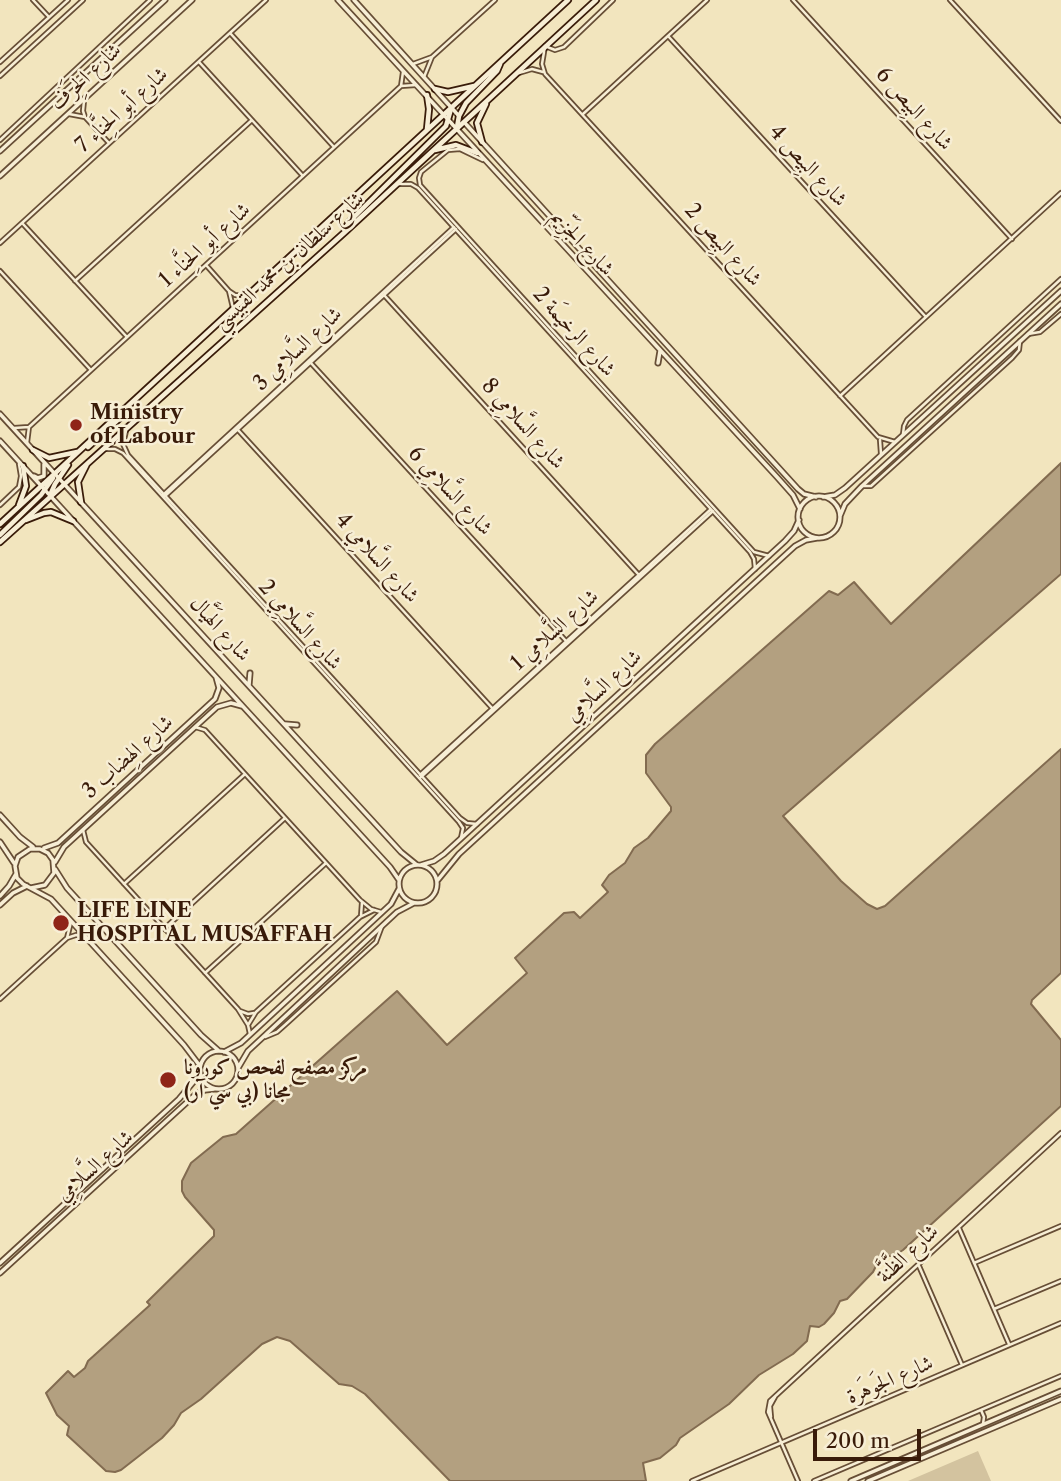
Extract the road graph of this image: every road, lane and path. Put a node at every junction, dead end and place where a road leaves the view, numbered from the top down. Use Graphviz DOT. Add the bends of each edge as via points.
graph roads {
  1 [pos="33,0"];
  2 [pos="68,0"];
  3 [pos="83,0"];
  4 [pos="150,0"];
  5 [pos="165,0"];
  6 [pos="192,0"];
  7 [pos="266,0"];
  8 [pos="338,0"];
  9 [pos="354,0"];
  10 [pos="488,0"];
  11 [pos="495,0"];
  12 [pos="568,0"];
  13 [pos="596,0"];
  14 [pos="613,0"];
  15 [pos="707,0"];
  16 [pos="793,0"];
  17 [pos="950,0"];
  18 [pos="491,4"];
  19 [pos="49,17"];
  20 [pos="230,33"];
  21 [pos="668,36"];
  22 [pos="545,46"];
  23 [pos="432,57"];
  24 [pos="501,61"];
  25 [pos="0,62"];
  26 [pos="199,62"];
  27 [pos="412,64"];
  28 [pos="404,71"];
  29 [pos="516,74"];
  30 [pos="545,74"];
  31 [pos="0,76"];
  32 [pos="424,78"];
  33 [pos="416,85"];
  34 [pos="401,86"];
  35 [pos="474,86"];
  36 [pos="435,89"];
  37 [pos="427,95"];
  38 [pos="490,97"];
  39 [pos="84,100"];
  40 [pos="451,108"];
  41 [pos="69,114"];
  42 [pos="583,114"];
  43 [pos="445,115"];
  44 [pos="458,116"];
  45 [pos="85,117"];
  46 [pos="252,120"];
  47 [pos="449,120"];
  48 [pos="464,121"];
  49 [pos="1061,121"];
  50 [pos="457,128"];
  51 [pos="427,131"];
  52 [pos="0,140"];
  53 [pos="482,142"];
  54 [pos="109,143"];
  55 [pos="334,147"];
  56 [pos="0,151"];
  57 [pos="431,151"];
  58 [pos="477,153"];
  59 [pos="484,160"];
  60 [pos="0,176"];
  61 [pos="303,176"];
  62 [pos="396,185"];
  63 [pos="1061,193"];
  64 [pos="22,223"];
  65 [pos="456,228"];
  66 [pos="345,232"];
  67 [pos="1012,239"];
  68 [pos="0,243"];
  69 [pos="206,265"];
  70 [pos="0,271"];
  71 [pos="1061,279"];
  72 [pos="75,281"];
  73 [pos="229,291"];
  74 [pos="1061,291"];
  75 [pos="383,294"];
  76 [pos="246,296"];
  77 [pos="1061,303"];
  78 [pos="233,308"];
  79 [pos="1061,314"];
  80 [pos="926,317"];
  81 [pos="1028,334"];
  82 [pos="127,337"];
  83 [pos="660,351"];
  84 [pos="310,362"];
  85 [pos="658,363"];
  86 [pos="91,370"];
  87 [pos="841,396"];
  88 [pos="612,400"];
  89 [pos="123,411"];
  90 [pos="0,414"];
  91 [pos="29,427"];
  92 [pos="13,428"];
  93 [pos="127,428"];
  94 [pos="237,428"];
  95 [pos="904,435"];
  96 [pos="878,437"];
  97 [pos="0,441"];
  98 [pos="895,442"];
  99 [pos="27,443"];
  100 [pos="33,450"];
  101 [pos="102,450"];
  102 [pos="78,452"];
  103 [pos="880,456"];
  104 [pos="43,461"];
  105 [pos="89,461"];
  106 [pos="21,463"];
  107 [pos="30,473"];
  108 [pos="57,476"];
  109 [pos="63,483"];
  110 [pos="43,488"];
  111 [pos="50,495"];
  112 [pos="163,496"];
  113 [pos="816,497"];
  114 [pos="823,497"];
  115 [pos="0,498"];
  116 [pos="8,498"];
  117 [pos="81,502"];
  118 [pos="0,505"];
  119 [pos="18,508"];
  120 [pos="713,509"];
  121 [pos="800,509"];
  122 [pos="840,516"];
  123 [pos="73,520"];
  124 [pos="799,520"];
  125 [pos="0,524"];
  126 [pos="19,524"];
  127 [pos="0,535"];
  128 [pos="817,538"];
  129 [pos="0,542"];
  130 [pos="769,556"];
  131 [pos="755,569"];
  132 [pos="640,576"];
  133 [pos="567,643"];
  134 [pos="250,673"];
  135 [pos="215,675"];
  136 [pos="249,685"];
  137 [pos="206,707"];
  138 [pos="244,707"];
  139 [pos="494,710"];
  140 [pos="212,712"];
  141 [pos="204,719"];
  142 [pos="285,724"];
  143 [pos="297,725"];
  144 [pos="195,727"];
  145 [pos="205,730"];
  146 [pos="245,774"];
  147 [pos="420,777"];
  148 [pos="0,816"];
  149 [pos="285,818"];
  150 [pos="477,824"];
  151 [pos="83,830"];
  152 [pos="461,838"];
  153 [pos="72,839"];
  154 [pos="0,842"];
  155 [pos="86,842"];
  156 [pos="34,848"];
  157 [pos="40,849"];
  158 [pos="326,863"];
  159 [pos="419,865"];
  160 [pos="15,866"];
  161 [pos="54,866"];
  162 [pos="16,874"];
  163 [pos="399,880"];
  164 [pos="437,881"];
  165 [pos="124,884"];
  166 [pos="29,887"];
  167 [pos="399,889"];
  168 [pos="0,896"];
  169 [pos="360,900"];
  170 [pos="414,903"];
  171 [pos="0,905"];
  172 [pos="374,910"];
  173 [pos="381,912"];
  174 [pos="360,917"];
  175 [pos="71,920"];
  176 [pos="382,926"];
  177 [pos="164,929"];
  178 [pos="85,936"];
  179 [pos="66,938"];
  180 [pos="205,973"];
  181 [pos="0,999"];
  182 [pos="238,1009"];
  183 [pos="256,1012"];
  184 [pos="248,1025"];
  185 [pos="250,1034"];
  186 [pos="262,1038"];
  187 [pos="221,1052"];
  188 [pos="201,1066"];
  189 [pos="238,1068"];
  190 [pos="200,1074"];
  191 [pos="214,1089"];
  192 [pos="1061,1133"];
  193 [pos="1061,1226"];
  194 [pos="959,1228"];
  195 [pos="974,1263"];
  196 [pos="0,1264"];
  197 [pos="919,1266"];
  198 [pos="0,1273"];
  199 [pos="1061,1281"];
  200 [pos="994,1309"];
  201 [pos="1061,1323"];
  202 [pos="1009,1345"];
  203 [pos="962,1365"];
  204 [pos="1061,1376"];
  205 [pos="1061,1391"];
  206 [pos="1061,1399"];
  207 [pos="982,1410"];
  208 [pos="984,1417"];
  209 [pos="993,1420"];
  210 [pos="982,1425"];
  211 [pos="782,1443"];
  212 [pos="692,1481"];
  213 [pos="798,1481"];
  214 [pos="814,1481"];
  215 [pos="851,1481"];
  216 [pos="868,1481"];
  1 -- 19 [label="street"];
  2 -- 19 [label="street"];
  3 -- 31 [label="street"];
  4 -- 52 [label="street"];
  5 -- 56 [label="street, شارع الحِرَف"];
  6 -- 39 [label="street, شارع الحِرَف"];
  7 -- 20 [label="street, شارع أبو الحِنَّاء 7"];
  8 -- 28 [label="street, شارع الجَزِّيم"];
  9 -- 27 [label="street, شارع الجَزِّيم"];
  10 -- 18 [label="street"];
  11 -- 18 [label="street"];
  12 -- 24 [label="main road, شارع سلطان بن محمد القبيسي"];
  13 -- 22 [label="main road, شارع سلطان بن محمد القبيسي"];
  14 -- 22 [label="street" via="564,47"];
  15 -- 21 [label="street"];
  16 -- 67 [label="street, شارع البِيص 6"];
  17 -- 49 [label="street"];
  18 -- 23 [label="street"];
  19 -- 25 [label="street"];
  20 -- 26 [label="street, شارع أبو الحِنَّاء 7"];
  20 -- 55 [label="street"];
  21 -- 42 [label="street"];
  21 -- 80 [label="street, شارع البِيص 4"];
  22 -- 29 [label="main road, شارع سلطان بن محمد القبيسي"];
  22 -- 30 [label="street"];
  23 -- 27 [label="street"];
  23 -- 32 [label="street"];
  24 -- 35 [label="main road, شارع سلطان بن محمد القبيسي"];
  24 -- 44 [label="main road"];
  26 -- 46 [label="street"];
  26 -- 54 [label="street, شارع أبو الحِنَّاء 7"];
  27 -- 32 [label="street, شارع الجَزِّيم"];
  28 -- 33 [label="street, شارع الجَزِّيم"];
  28 -- 34 [label="street"];
  29 -- 30 [label="street" via="532,69"];
  29 -- 38 [label="main road, شارع سلطان بن محمد القبيسي"];
  30 -- 42 [label="street, شارع البِيص 2"];
  32 -- 36 [label="street, شارع الجَزِّيم"];
  33 -- 34 [label="street"];
  33 -- 37 [label="street, شارع الجَزِّيم"];
  34 -- 55 [label="street, شارع أبو الحِنَّاء 1"];
  35 -- 36 [label="main road" via="448,92"];
  35 -- 40 [label="main road, شارع سلطان بن محمد القبيسي"];
  36 -- 40 [label="street, شارع الجَزِّيم"];
  37 -- 43 [label="street, شارع الجَزِّيم"];
  37 -- 51 [label="main road"];
  38 -- 48 [label="main road, شارع سلطان بن محمد القبيسي"];
  38 -- 53 [label="main road" via="477,123"];
  39 -- 41 [label="street, شارع الحِرَف"];
  39 -- 45 [label="street"];
  40 -- 43 [label="main road, شارع سلطان بن محمد القبيسي"];
  40 -- 44 [label="street, شارع الجَزِّيم"];
  40 -- 47 [label="main road"];
  41 -- 45 [label="street"];
  41 -- 60 [label="street, شارع الحِرَف"];
  42 -- 87 [label="street, شارع البِيص 2"];
  43 -- 47 [label="street, شارع الجَزِّيم"];
  43 -- 51 [label="main road, شارع سلطان بن محمد القبيسي"];
  44 -- 48 [label="street, شارع الجَزِّيم"];
  44 -- 50 [label="main road"];
  45 -- 54 [label="street"];
  46 -- 61 [label="street"];
  46 -- 72 [label="street"];
  47 -- 50 [label="street, شارع الجَزِّيم"];
  47 -- 66 [label="main road" via="349,222"];
  48 -- 50 [label="main road, شارع سلطان بن محمد القبيسي"];
  48 -- 53 [label="street, شارع الجَزِّيم"];
  50 -- 57 [label="main road, شارع سلطان بن محمد القبيسي"];
  50 -- 58 [label="street, شارع الجَزِّيم"];
  51 -- 76 [label="main road, شارع سلطان بن محمد القبيسي"];
  53 -- 113 [label="street, شارع الجَزِّيم" via="798,489"];
  54 -- 64 [label="street, شارع أبو الحِنَّاء 7"];
  55 -- 61 [label="street, شارع أبو الحِنَّاء 1"];
  57 -- 58 [label="main road" via="456,145"];
  57 -- 62 [label="main road, شارع سلطان بن محمد القبيسي"];
  58 -- 59 [label="street, شارع الجَزِّيم"];
  59 -- 65 [label="street, شارع الرخيمَة 2" via="451,149 419,176 421,187"];
  59 -- 83 [label="street, شارع الجَزِّيم"];
  61 -- 69 [label="street, شارع أبو الحِنَّاء 1"];
  62 -- 65 [label="street, شارع الرخيمَة 2" via="415,186"];
  62 -- 66 [label="main road, شارع سلطان بن محمد القبيسي"];
  63 -- 67 [label="street"];
  64 -- 68 [label="street, شارع أبو الحِنَّاء 7"];
  64 -- 72 [label="street"];
  65 -- 75 [label="street, شارع السَّلامِي 3"];
  65 -- 88 [label="street, شارع الرخيمَة 2"];
  65 -- 88 [label="street, شارع الرخيمَة 2"];
  66 -- 93 [label="main road, شارع سلطان بن محمد القبيسي"];
  67 -- 80 [label="street"];
  69 -- 73 [label="street"];
  69 -- 82 [label="street, شارع أبو الحِنَّاء 1"];
  70 -- 86 [label="street"];
  71 -- 95 [label="street" via="907,420"];
  72 -- 82 [label="street"];
  73 -- 76 [label="street"];
  73 -- 78 [label="street"];
  74 -- 95 [label="street"];
  75 -- 84 [label="street, شارع السَّلامِي 3"];
  75 -- 132 [label="street, شارع السَّلامِي 8"];
  76 -- 78 [label="main road, شارع سلطان بن محمد القبيسي"];
  77 -- 81 [label="street"];
  78 -- 89 [label="main road, شارع سلطان بن محمد القبيسي"];
  79 -- 81 [label="street" via="1040,332"];
  80 -- 87 [label="street"];
  81 -- 122 [label="street" via="862,486"];
  82 -- 86 [label="street, شارع أبو الحِنَّاء 1"];
  83 -- 85 [label="street"];
  83 -- 121 [label="street, شارع الجَزِّيم" via="793,495"];
  84 -- 94 [label="street, شارع السَّلامِي 3"];
  84 -- 133 [label="street, شارع السَّلامِي 6"];
  86 -- 91 [label="street, شارع أبو الحِنَّاء 1"];
  87 -- 96 [label="street, شارع البِيص 2"];
  88 -- 120 [label="street, شارع الرخيمَة 2"];
  89 -- 102 [label="main road, شارع سلطان بن محمد القبيسي"];
  89 -- 108 [label="main road"];
  90 -- 92 [label="street, شارع الهَيَّال"];
  91 -- 92 [label="street"];
  91 -- 99 [label="street"];
  92 -- 99 [label="street, شارع الهَيَّال"];
  93 -- 101 [label="main road, شارع سلطان بن محمد القبيسي"];
  93 -- 112 [label="street, شارع السَّلامِي 2" via="126,452"];
  94 -- 112 [label="street, شارع السَّلامِي 3"];
  94 -- 139 [label="street, شارع السَّلامِي 4"];
  95 -- 98 [label="street"];
  96 -- 98 [label="street"];
  96 -- 103 [label="street"];
  97 -- 106 [label="street, شارع الهَيَّال"];
  98 -- 103 [label="street"];
  99 -- 100 [label="street, شارع الهَيَّال"];
  100 -- 102 [label="main road" via="49,458"];
  100 -- 104 [label="street, شارع الهَيَّال"];
  101 -- 105 [label="main road, شارع سلطان بن محمد القبيسي"];
  101 -- 112 [label="street" via="119,450"];
  102 -- 108 [label="main road, شارع سلطان بن محمد القبيسي"];
  103 -- 114 [label="street" via="842,491"];
  104 -- 107 [label="street" via="43,477"];
  104 -- 108 [label="street, شارع الهَيَّال"];
  105 -- 109 [label="main road, شارع سلطان بن محمد القبيسي"];
  105 -- 117 [label="main road" via="78,482"];
  106 -- 107 [label="street, شارع الهَيَّال"];
  106 -- 116 [label="street" via="20,483"];
  106 -- 119 [label="main road" via="26,486"];
  107 -- 110 [label="street, شارع الهَيَّال"];
  108 -- 109 [label="street, شارع الهَيَّال"];
  108 -- 110 [label="main road, شارع سلطان بن محمد القبيسي"];
  108 -- 111 [label="main road"];
  109 -- 111 [label="main road, شارع سلطان بن محمد القبيسي"];
  109 -- 117 [label="street, شارع الهَيَّال"];
  110 -- 111 [label="street, شارع الهَيَّال"];
  110 -- 119 [label="main road, شارع سلطان بن محمد القبيسي"];
  110 -- 127 [label="main road"];
  111 -- 123 [label="street, شارع الهَيَّال"];
  111 -- 126 [label="main road, شارع سلطان بن محمد القبيسي"];
  112 -- 147 [label="street, شارع السَّلامِي 2"];
  112 -- 147 [label="street, شارع السَّلامِي 2"];
  113 -- 114 [label="street"];
  113 -- 121 [label="street"];
  114 -- 122 [label="street" via="835,503"];
  115 -- 116 [label="street"];
  116 -- 118 [label="street"];
  117 -- 136 [label="street, شارع الهَيَّال"];
  119 -- 125 [label="main road, شارع سلطان بن محمد القبيسي"];
  120 -- 130 [label="street" via="756,553"];
  120 -- 131 [label="street, شارع الرخيمَة 2" via="752,554"];
  120 -- 132 [label="street, شارع السَّلامِي 1"];
  121 -- 124 [label="street"];
  122 -- 128 [label="street" via="832,533"];
  123 -- 126 [label="main road" via="51,512"];
  123 -- 135 [label="street, شارع الهَيَّال"];
  124 -- 128 [label="street" via="805,532"];
  124 -- 130 [label="street, شارع السَّلامِي"];
  126 -- 129 [label="main road, شارع سلطان بن محمد القبيسي"];
  128 -- 164 [label="street, شارع السَّلامِي" via="795,546 459,854"];
  130 -- 131 [label="street, شارع السَّلامِي"];
  131 -- 150 [label="street, شارع السَّلامِي"];
  132 -- 133 [label="street, شارع السَّلامِي 1"];
  133 -- 139 [label="street, شارع السَّلامِي 1"];
  134 -- 136 [label="street"];
  135 -- 137 [label="street, شارع الهِضاب 3" via="218,694"];
  135 -- 138 [label="street, شارع الهَيَّال"];
  136 -- 142 [label="street, شارع الهَيَّال"];
  137 -- 140 [label="street" via="212,706"];
  137 -- 157 [label="street, شارع الهِضاب 3" via="58,843"];
  138 -- 140 [label="street" via="225,703"];
  138 -- 163 [label="street, شارع الهَيَّال"];
  139 -- 147 [label="street, شارع السَّلامِي 1"];
  140 -- 141 [label="street, شارع الهِضاب 3"];
  141 -- 144 [label="street, شارع الهِضاب 3"];
  141 -- 145 [label="street"];
  142 -- 143 [label="street"];
  142 -- 159 [label="street, شارع الهَيَّال" via="401,852"];
  144 -- 145 [label="street"];
  144 -- 151 [label="street, شارع الهِضاب 3"];
  145 -- 146 [label="street"];
  146 -- 149 [label="street"];
  146 -- 165 [label="street"];
  147 -- 150 [label="street, شارع السَّلامِي 2" via="462,819"];
  147 -- 152 [label="street, شارع السَّلامِي 2" via="459,822"];
  148 -- 156 [label="street"];
  149 -- 158 [label="street"];
  149 -- 177 [label="street"];
  150 -- 152 [label="street, شارع السَّلامِي"];
  151 -- 153 [label="street, شارع الهِضاب 3"];
  151 -- 155 [label="street"];
  152 -- 159 [label="street, شارع السَّلامِي" via="438,859"];
  153 -- 155 [label="street"];
  153 -- 161 [label="street, شارع الهِضاب 3"];
  154 -- 160 [label="street"];
  155 -- 165 [label="street"];
  156 -- 157 [label="street"];
  156 -- 160 [label="street" via="21,853"];
  157 -- 161 [label="street" via="51,856"];
  158 -- 169 [label="street"];
  158 -- 180 [label="street"];
  159 -- 163 [label="street" via="408,868"];
  159 -- 164 [label="street" via="433,872"];
  160 -- 162 [label="street"];
  161 -- 166 [label="street" via="49,882"];
  161 -- 187 [label="street" via="66,888"];
  162 -- 166 [label="street"];
  162 -- 168 [label="street"];
  163 -- 167 [label="street"];
  164 -- 170 [label="street" via="432,898"];
  165 -- 177 [label="street"];
  166 -- 171 [label="street"];
  166 -- 175 [label="street" via="51,899"];
  167 -- 170 [label="street"];
  167 -- 173 [label="street"];
  169 -- 172 [label="street"];
  169 -- 174 [label="street"];
  170 -- 176 [label="street"];
  172 -- 173 [label="street"];
  172 -- 174 [label="street"];
  173 -- 185 [label="street"];
  174 -- 183 [label="street"];
  175 -- 178 [label="street"];
  175 -- 179 [label="street"];
  176 -- 186 [label="street"];
  176 -- 186 [label="street" via="376,942 277,1032"];
  177 -- 180 [label="street"];
  178 -- 179 [label="street"];
  178 -- 188 [label="street"];
  179 -- 181 [label="street"];
  180 -- 182 [label="street"];
  182 -- 183 [label="street"];
  182 -- 184 [label="street"];
  183 -- 184 [label="street"];
  184 -- 185 [label="street"];
  185 -- 187 [label="street"];
  186 -- 189 [label="street"];
  187 -- 188 [label="street" via="205,1057"];
  187 -- 189 [label="street" via="233,1058"];
  188 -- 190 [label="street"];
  189 -- 191 [label="street" via="233,1083"];
  190 -- 191 [label="street"];
  190 -- 196 [label="street, شارع السَّلامِي"];
  191 -- 198 [label="street, شارع السَّلامِي" via="196,1094"];
  192 -- 194 [label="street, شارع الظَّنَّة"];
  193 -- 195 [label="street"];
  194 -- 195 [label="street"];
  194 -- 197 [label="street, شارع الظَّنَّة"];
  195 -- 200 [label="street"];
  197 -- 203 [label="street"];
  197 -- 211 [label="street, شارع الظَّنَّة" via="775,1397 771,1418"];
  199 -- 200 [label="street"];
  200 -- 202 [label="street"];
  201 -- 202 [label="street, شارع الجَوهَرة"];
  202 -- 203 [label="street, شارع الجَوهَرة"];
  203 -- 211 [label="street, شارع الجَوهَرة"];
  204 -- 207 [label="street"];
  205 -- 209 [label="street"];
  206 -- 216 [label="street"];
  207 -- 208 [label="street"];
  207 -- 214 [label="street"];
  208 -- 209 [label="street"];
  208 -- 210 [label="street"];
  209 -- 210 [label="street"];
  210 -- 215 [label="street"];
  211 -- 212 [label="street, شارع الجَوهَرة"];
  211 -- 213 [label="street, شارع الظَّنَّة"];
}
